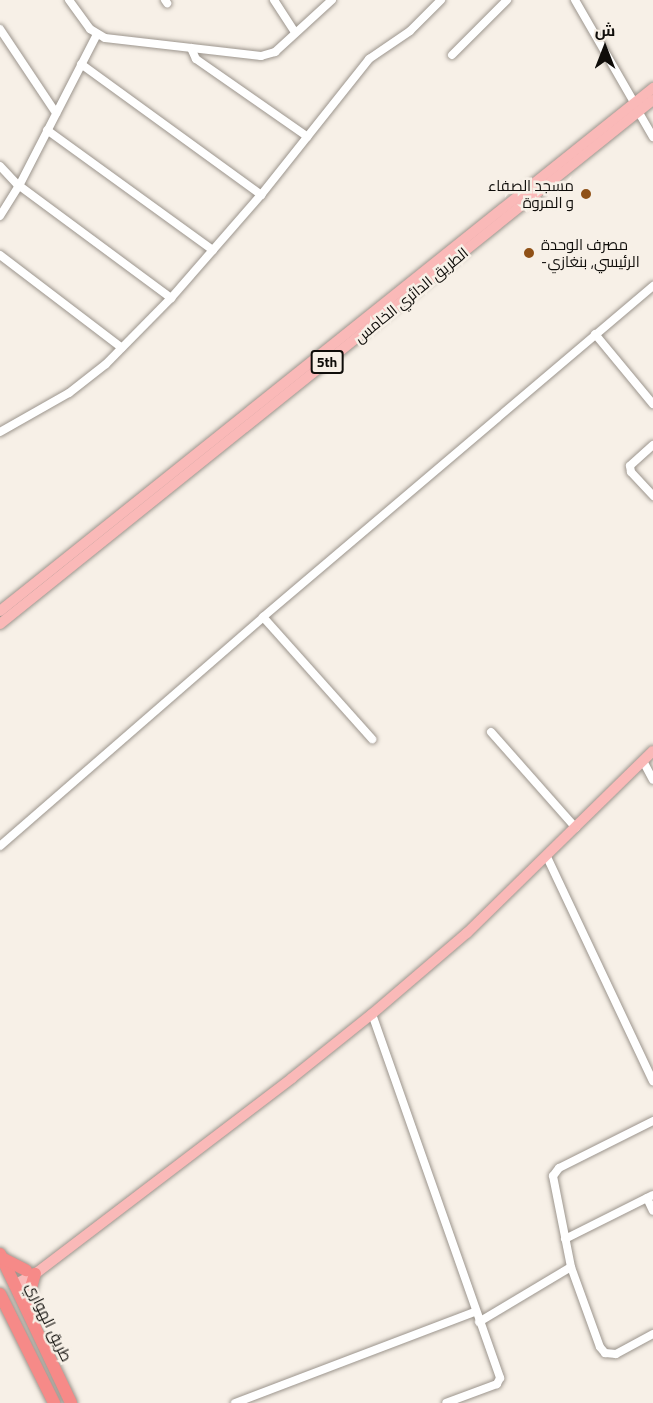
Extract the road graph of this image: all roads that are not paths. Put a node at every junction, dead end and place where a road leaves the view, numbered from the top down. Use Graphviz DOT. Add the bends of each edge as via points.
graph roads {
  1 [pos="69,0"];
  2 [pos="274,0"];
  3 [pos="332,0"];
  4 [pos="441,0"];
  5 [pos="507,0"];
  6 [pos="575,0"];
  7 [pos="0,29"];
  8 [pos="295,32"];
  9 [pos="97,34"];
  10 [pos="191,48"];
  11 [pos="452,55"];
  12 [pos="81,64"];
  13 [pos="653,88"];
  14 [pos="653,100"];
  15 [pos="636,106"];
  16 [pos="56,113"];
  17 [pos="47,130"];
  18 [pos="308,137"];
  19 [pos="653,137"];
  20 [pos="0,166"];
  21 [pos="19,186"];
  22 [pos="261,195"];
  23 [pos="0,216"];
  24 [pos="213,250"];
  25 [pos="0,255"];
  26 [pos="653,286"];
  27 [pos="171,298"];
  28 [pos="596,334"];
  29 [pos="122,348"];
  30 [pos="653,404"];
  31 [pos="0,432"];
  32 [pos="653,445"];
  33 [pos="653,496"];
  34 [pos="127,516"];
  35 [pos="0,611"];
  36 [pos="263,617"];
  37 [pos="0,624"];
  38 [pos="491,732"];
  39 [pos="372,739"];
  40 [pos="653,751"];
  41 [pos="643,761"];
  42 [pos="653,780"];
  43 [pos="576,828"];
  44 [pos="0,846"];
  45 [pos="547,857"];
  46 [pos="372,1014"];
  47 [pos="653,1081"];
  48 [pos="653,1121"];
  49 [pos="650,1196"];
  50 [pos="653,1211"];
  51 [pos="565,1239"];
  52 [pos="1,1256"];
  53 [pos="572,1267"];
  54 [pos="34,1271"];
  55 [pos="12,1280"];
  56 [pos="0,1294"];
  57 [pos="475,1312"];
  58 [pos="31,1321"];
  59 [pos="479,1322"];
  60 [pos="653,1334"];
  61 [pos="54,1403"];
  62 [pos="71,1403"];
  63 [pos="235,1403"];
  64 [pos="446,1403"];
  1 -- 9 [label="street"];
  2 -- 8 [label="street"];
  3 -- 8 [label="street"];
  4 -- 18 [label="street" via="410,31 369,59"];
  5 -- 11 [label="street"];
  6 -- 15 [label="street"];
  7 -- 16 [label="street"];
  8 -- 10 [label="street" via="275,52 264,56"];
  9 -- 10 [label="street"];
  9 -- 12 [label="street"];
  10 -- 18 [label="street" via="196,59"];
  12 -- 16 [label="street"];
  12 -- 22 [label="street"];
  13 -- 15 [label="main road, الطريق الدائري الخامس / 5th"];
  14 -- 15 [label="main road, الطريق الدائري الخامس / 5th"];
  15 -- 19 [label="street"];
  15 -- 34 [label="main road, الطريق الدائري الخامس / 5th"];
  16 -- 17 [label="street"];
  17 -- 21 [label="street"];
  17 -- 24 [label="street"];
  18 -- 22 [label="street"];
  20 -- 21 [label="street"];
  21 -- 23 [label="street"];
  21 -- 27 [label="street"];
  22 -- 24 [label="street"];
  24 -- 27 [label="street"];
  25 -- 29 [label="street"];
  26 -- 28 [label="street"];
  27 -- 29 [label="street"];
  28 -- 30 [label="street"];
  28 -- 36 [label="street"];
  29 -- 31 [label="street" via="69,393"];
  32 -- 33 [label="street" via="630,466"];
  34 -- 35 [label="main road, الطريق الدائري الخامس / 5th"];
  34 -- 37 [label="main road, الطريق الدائري الخامس / 5th"];
  36 -- 39 [label="street"];
  36 -- 44 [label="street"];
  38 -- 43 [label="street"];
  40 -- 41 [label="main road"];
  41 -- 42 [label="street"];
  41 -- 43 [label="main road"];
  43 -- 45 [label="main road"];
  45 -- 46 [label="main road" via="467,933"];
  45 -- 47 [label="street"];
  46 -- 54 [label="main road"];
  46 -- 57 [label="street"];
  48 -- 51 [label="street" via="555,1171 553,1184"];
  49 -- 50 [label="street"];
  49 -- 51 [label="street"];
  51 -- 53 [label="street"];
  52 -- 54 [label="highway"];
  52 -- 55 [label="highway, طريق الهواري"];
  53 -- 59 [label="street"];
  53 -- 60 [label="street" via="605,1353 616,1354"];
  54 -- 55 [label="main road"];
  54 -- 58 [label="highway"];
  55 -- 58 [label="highway, طريق الهواري"];
  56 -- 61 [label="highway, طريق الهواري"];
  57 -- 59 [label="street"];
  57 -- 63 [label="street"];
  58 -- 62 [label="highway, طريق الهواري"];
  59 -- 64 [label="street" via="500,1382"];
}
